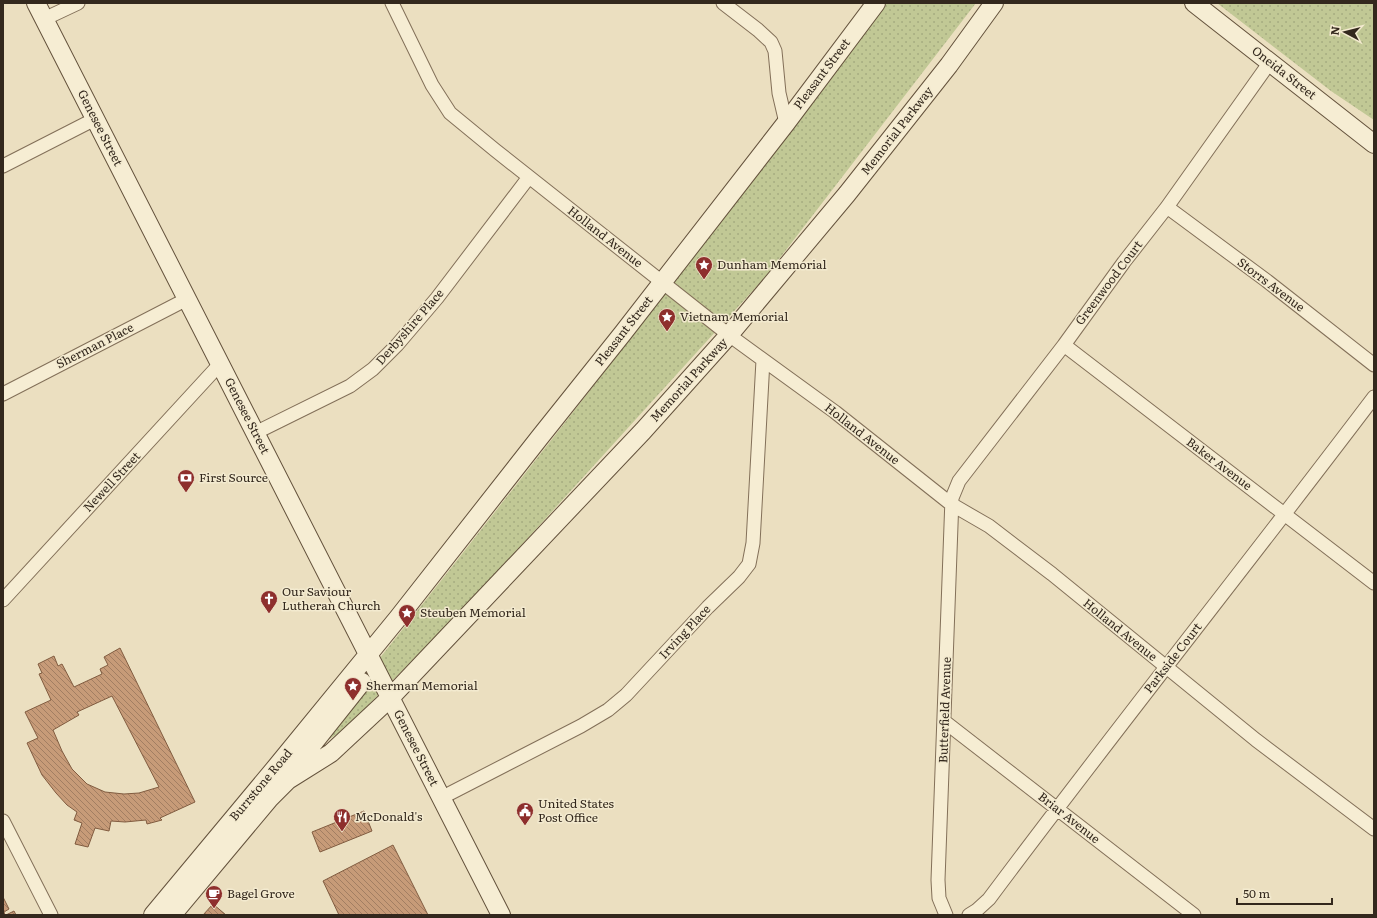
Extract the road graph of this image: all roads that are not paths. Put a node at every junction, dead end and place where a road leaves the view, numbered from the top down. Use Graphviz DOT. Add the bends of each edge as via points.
graph roads {
  1 [pos="36,3"];
  2 [pos="78,3"];
  3 [pos="392,3"];
  4 [pos="724,3"];
  5 [pos="876,3"];
  6 [pos="994,3"];
  7 [pos="1194,3"];
  8 [pos="44,19"];
  9 [pos="1270,62"];
  10 [pos="95,119"];
  11 [pos="786,123"];
  12 [pos="1374,144"];
  13 [pos="3,166"];
  14 [pos="529,177"];
  15 [pos="1167,207"];
  16 [pos="662,282"];
  17 [pos="187,299"];
  18 [pos="729,335"];
  19 [pos="1064,345"];
  20 [pos="763,360"];
  21 [pos="220,364"];
  22 [pos="1374,364"];
  23 [pos="3,394"];
  24 [pos="1374,397"];
  25 [pos="255,433"];
  26 [pos="951,504"];
  27 [pos="1286,514"];
  28 [pos="1374,583"];
  29 [pos="3,600"];
  30 [pos="372,661"];
  31 [pos="1165,667"];
  32 [pos="390,698"];
  33 [pos="945,722"];
  34 [pos="441,798"];
  35 [pos="269,799"];
  36 [pos="1057,808"];
  37 [pos="3,821"];
  38 [pos="1374,829"];
  39 [pos="51,915"];
  40 [pos="153,915"];
  41 [pos="172,915"];
  42 [pos="501,915"];
  43 [pos="946,915"];
  44 [pos="969,915"];
  45 [pos="1194,915"];
  1 -- 8 [label="street, Genesee Street"];
  2 -- 8 [label="street"];
  3 -- 14 [label="street, Holland Avenue" via="432,85 450,113"];
  4 -- 11 [label="street" via="771,42 775,51 779,93"];
  5 -- 11 [label="street, Pleasant Street"];
  6 -- 18 [label="street, Memorial Parkway" via="847,194"];
  7 -- 9 [label="street, Oneida Street"];
  8 -- 10 [label="street, Genesee Street"];
  9 -- 12 [label="street, Oneida Street"];
  9 -- 15 [label="street, Greenwood Court"];
  10 -- 13 [label="street"];
  10 -- 17 [label="street, Genesee Street"];
  11 -- 16 [label="street, Pleasant Street"];
  14 -- 16 [label="street, Holland Avenue"];
  14 -- 25 [label="street, Derbyshire Place" via="437,298 398,345 373,370 350,386"];
  15 -- 19 [label="street, Greenwood Court"];
  15 -- 22 [label="street, Storrs Avenue"];
  16 -- 18 [label="street, Holland Avenue"];
  16 -- 30 [label="street, Pleasant Street" via="540,437"];
  17 -- 21 [label="street, Genesee Street"];
  17 -- 23 [label="street, Sherman Place"];
  18 -- 20 [label="street, Holland Avenue"];
  18 -- 32 [label="street, Memorial Parkway" via="643,431"];
  19 -- 26 [label="street, Greenwood Court" via="959,481"];
  19 -- 27 [label="street, Baker Avenue"];
  20 -- 26 [label="street, Holland Avenue" via="835,412"];
  20 -- 34 [label="street, Irving Place" via="753,543 749,564 626,695 608,710"];
  21 -- 25 [label="street, Genesee Street"];
  21 -- 29 [label="street, Newell Street"];
  24 -- 27 [label="street, Parkside Court"];
  25 -- 30 [label="street, Genesee Street"];
  26 -- 31 [label="street, Holland Avenue" via="989,526"];
  26 -- 33 [label="street, Butterfield Avenue"];
  27 -- 28 [label="street, Baker Avenue"];
  27 -- 31 [label="street, Parkside Court"];
  30 -- 32 [label="street, Genesee Street"];
  30 -- 35 [label="street"];
  30 -- 40 [label="street, Burrstone Road"];
  31 -- 36 [label="street, Parkside Court"];
  31 -- 38 [label="street, Holland Avenue"];
  32 -- 34 [label="street, Genesee Street"];
  32 -- 35 [label="street, Burrstone Road" via="331,753 288,780"];
  33 -- 36 [label="street, Briar Avenue"];
  33 -- 43 [label="street, Butterfield Avenue" via="938,880 939,898"];
  34 -- 42 [label="street, Genesee Street"];
  35 -- 41 [label="street, Burrstone Road"];
  36 -- 44 [label="street, Parkside Court" via="989,899"];
  36 -- 45 [label="street, Briar Avenue"];
  37 -- 39 [label="street"];
}
